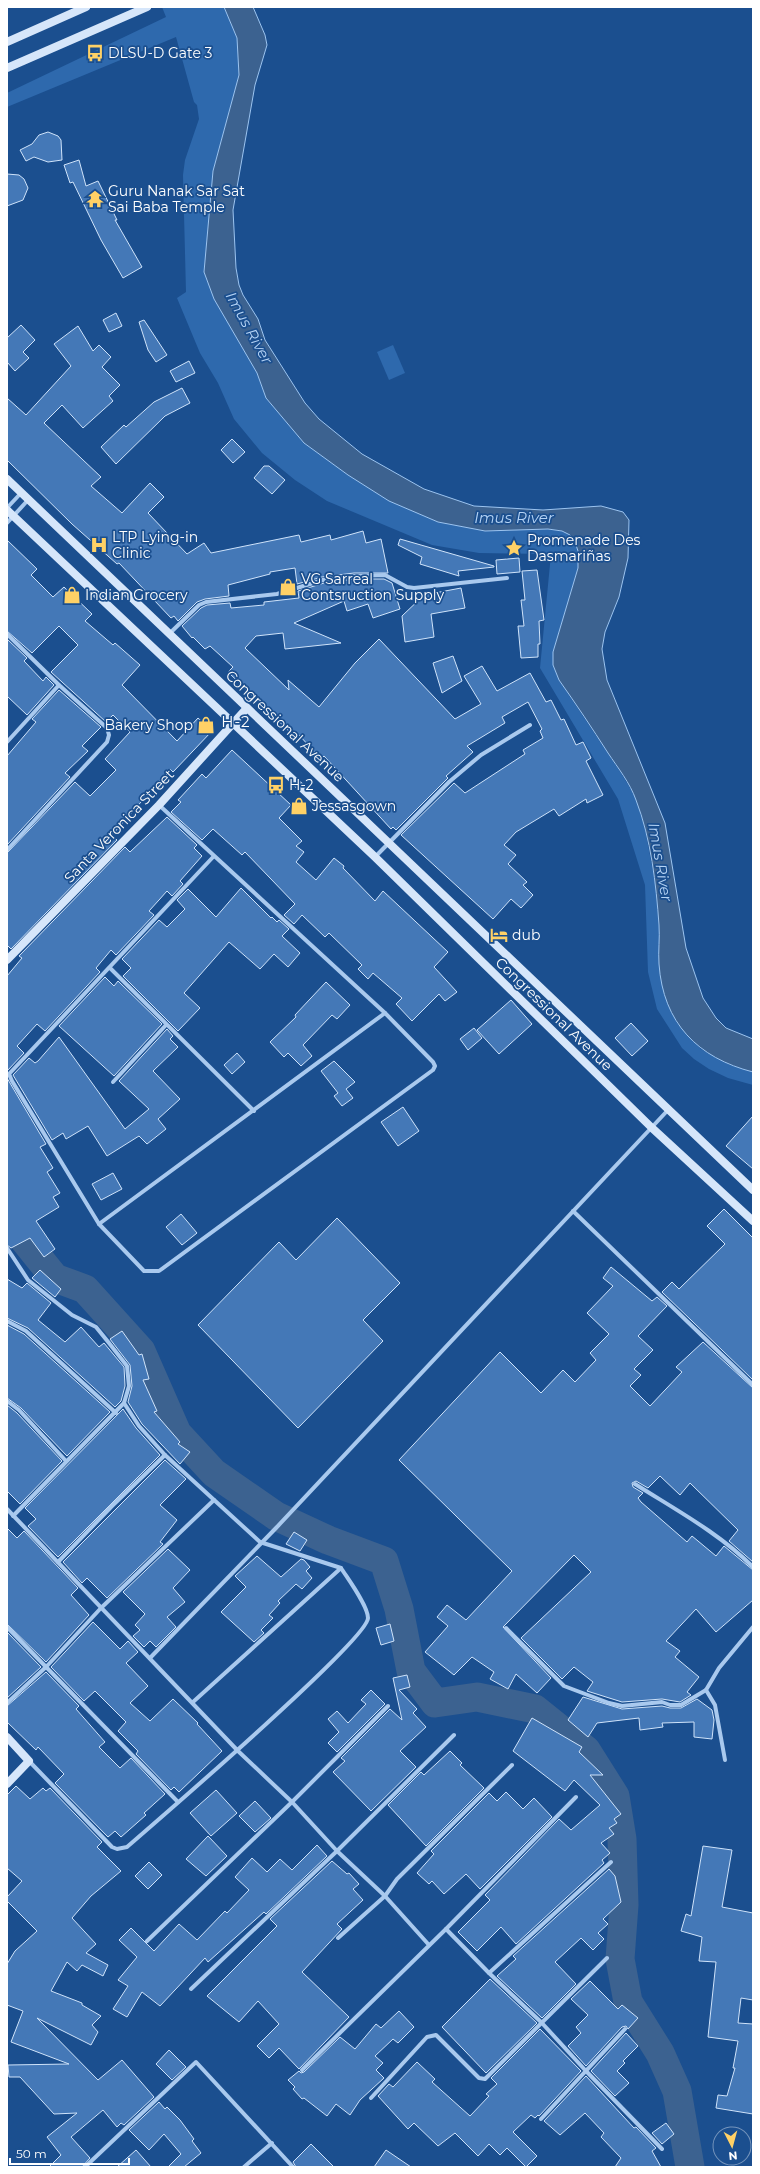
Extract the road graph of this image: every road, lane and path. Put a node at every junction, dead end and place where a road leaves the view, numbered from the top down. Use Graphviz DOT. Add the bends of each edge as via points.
graph roads {
  1 [pos="86,7"];
  2 [pos="147,7"];
  3 [pos="7,42"];
  4 [pos="7,68"];
  5 [pos="7,479"];
  6 [pos="21,493"];
  7 [pos="29,500"];
  8 [pos="7,509"];
  9 [pos="13,516"];
  10 [pos="7,523"];
  11 [pos="507,578"];
  12 [pos="7,634"];
  13 [pos="169,634"];
  14 [pos="59,685"];
  15 [pos="247,708"];
  16 [pos="232,724"];
  17 [pos="530,725"];
  18 [pos="7,742"];
  19 [pos="159,805"];
  20 [pos="389,841"];
  21 [pos="7,850"];
  22 [pos="214,856"];
  23 [pos="374,857"];
  24 [pos="7,960"];
  25 [pos="110,968"];
  26 [pos="385,1013"];
  27 [pos="166,1025"];
  28 [pos="113,1082"];
  29 [pos="668,1110"];
  30 [pos="254,1111"];
  31 [pos="651,1127"];
  32 [pos="753,1190"];
  33 [pos="573,1211"];
  34 [pos="753,1221"];
  35 [pos="99,1224"];
  36 [pos="7,1248"];
  37 [pos="7,1321"];
  38 [pos="753,1385"];
  39 [pos="7,1401"];
  40 [pos="124,1403"];
  41 [pos="116,1412"];
  42 [pos="165,1455"];
  43 [pos="66,1460"];
  44 [pos="635,1484"];
  45 [pos="214,1500"];
  46 [pos="7,1509"];
  47 [pos="13,1516"];
  48 [pos="260,1542"];
  49 [pos="58,1562"];
  50 [pos="753,1567"];
  51 [pos="341,1568"];
  52 [pos="102,1608"];
  53 [pos="7,1627"];
  54 [pos="753,1627"];
  55 [pos="506,1628"];
  56 [pos="150,1658"];
  57 [pos="46,1667"];
  58 [pos="706,1690"];
  59 [pos="193,1702"];
  60 [pos="7,1703"];
  61 [pos="388,1706"];
  62 [pos="454,1735"];
  63 [pos="7,1737"];
  64 [pos="238,1751"];
  65 [pos="725,1760"];
  66 [pos="30,1761"];
  67 [pos="512,1765"];
  68 [pos="7,1784"];
  69 [pos="576,1797"];
  70 [pos="178,1802"];
  71 [pos="292,1802"];
  72 [pos="337,1851"];
  73 [pos="610,1862"];
  74 [pos="386,1896"];
  75 [pos="446,1929"];
  76 [pos="338,1938"];
  77 [pos="147,1941"];
  78 [pos="429,1945"];
  79 [pos="607,1958"];
  80 [pos="489,1974"];
  81 [pos="191,1989"];
  82 [pos="541,2022"];
  83 [pos="625,2029"];
  84 [pos="302,2070"];
  85 [pos="586,2071"];
  86 [pos="371,2098"];
  87 [pos="541,2119"];
  88 [pos="272,2143"];
  89 [pos="662,2149"];
  90 [pos="85,2167"];
  91 [pos="244,2167"];
  92 [pos="293,2167"];
  1 -- 3 [label="main road"];
  2 -- 4 [label="main road"];
  5 -- 6 [label="main road, Congressional Avenue"];
  6 -- 7 [label="main road, Congressional Avenue"];
  6 -- 8 [label="street"];
  7 -- 9 [label="street"];
  7 -- 13 [label="main road, Congressional Avenue"];
  8 -- 9 [label="main road, Congressional Avenue"];
  9 -- 10 [label="street"];
  9 -- 16 [label="main road, Congressional Avenue"];
  11 -- 13 [label="street" via="414,588 385,575 323,580 277,594 206,602 198,605"];
  12 -- 14 [label="street"];
  13 -- 15 [label="main road, Congressional Avenue"];
  14 -- 18 [label="street"];
  14 -- 21 [label="street" via="107,728 107,742"];
  15 -- 16 [label="main road, Santa Veronica Street"];
  15 -- 20 [label="main road, Congressional Avenue"];
  16 -- 19 [label="main road, Santa Veronica Street"];
  16 -- 23 [label="main road, Congressional Avenue"];
  17 -- 20 [label="street" via="481,755 449,782"];
  19 -- 22 [label="street"];
  19 -- 24 [label="main road, Santa Veronica Street"];
  20 -- 23 [label="street"];
  20 -- 29 [label="main road, Congressional Avenue"];
  22 -- 25 [label="street"];
  22 -- 26 [label="street"];
  23 -- 31 [label="main road, Congressional Avenue"];
  25 -- 27 [label="street"];
  25 -- 35 [label="street" via="9,1074"];
  26 -- 30 [label="street"];
  26 -- 35 [label="street" via="433,1062 434,1070 159,1270 144,1270"];
  27 -- 28 [label="street"];
  27 -- 30 [label="street"];
  29 -- 31 [label="street"];
  29 -- 32 [label="main road, Congressional Avenue"];
  30 -- 35 [label="street"];
  31 -- 33 [label="street"];
  31 -- 34 [label="main road, Congressional Avenue"];
  33 -- 38 [label="street"];
  33 -- 48 [label="street" via="276,1528"];
  36 -- 40 [label="street" via="28,1280 72,1315 96,1327 127,1366 129,1386"];
  37 -- 41 [label="street" via="26,1331"];
  39 -- 43 [label="street" via="19,1410"];
  40 -- 41 [label="street"];
  40 -- 42 [label="street" via="139,1426"];
  41 -- 43 [label="street"];
  42 -- 45 [label="street"];
  42 -- 49 [label="street"];
  43 -- 47 [label="street"];
  44 -- 50 [label="street" via="709,1530 739,1552"];
  45 -- 48 [label="street"];
  45 -- 52 [label="street"];
  46 -- 47 [label="street"];
  47 -- 49 [label="street"];
  48 -- 51 [label="street"];
  48 -- 56 [label="street"];
  49 -- 52 [label="street"];
  51 -- 59 [label="street"];
  51 -- 64 [label="street" via="366,1610 367,1626"];
  52 -- 56 [label="street"];
  52 -- 57 [label="street"];
  53 -- 57 [label="street"];
  54 -- 58 [label="street" via="719,1668"];
  55 -- 58 [label="street" via="564,1686 609,1703 622,1706 662,1702 681,1705"];
  56 -- 59 [label="street"];
  57 -- 60 [label="street"];
  57 -- 70 [label="street"];
  58 -- 65 [label="street" via="715,1705"];
  59 -- 64 [label="street"];
  61 -- 71 [label="street"];
  62 -- 72 [label="street"];
  63 -- 66 [label="main road"];
  64 -- 70 [label="street"];
  64 -- 71 [label="street"];
  66 -- 68 [label="main road"];
  66 -- 70 [label="street" via="116,1849 127,1847"];
  67 -- 74 [label="street" via="397,1880"];
  69 -- 75 [label="street"];
  71 -- 72 [label="street"];
  71 -- 77 [label="street"];
  72 -- 74 [label="street"];
  72 -- 81 [label="street"];
  73 -- 80 [label="street"];
  74 -- 76 [label="street"];
  74 -- 78 [label="street"];
  75 -- 78 [label="street"];
  75 -- 80 [label="street"];
  78 -- 84 [label="street"];
  79 -- 82 [label="street"];
  80 -- 82 [label="street"];
  82 -- 85 [label="street"];
  82 -- 86 [label="street" via="482,2080 436,2035 427,2037"];
  83 -- 85 [label="street"];
  85 -- 87 [label="street"];
  85 -- 89 [label="street"];
  88 -- 90 [label="street" via="196,2062"];
  88 -- 91 [label="street"];
  88 -- 92 [label="street"];
}
